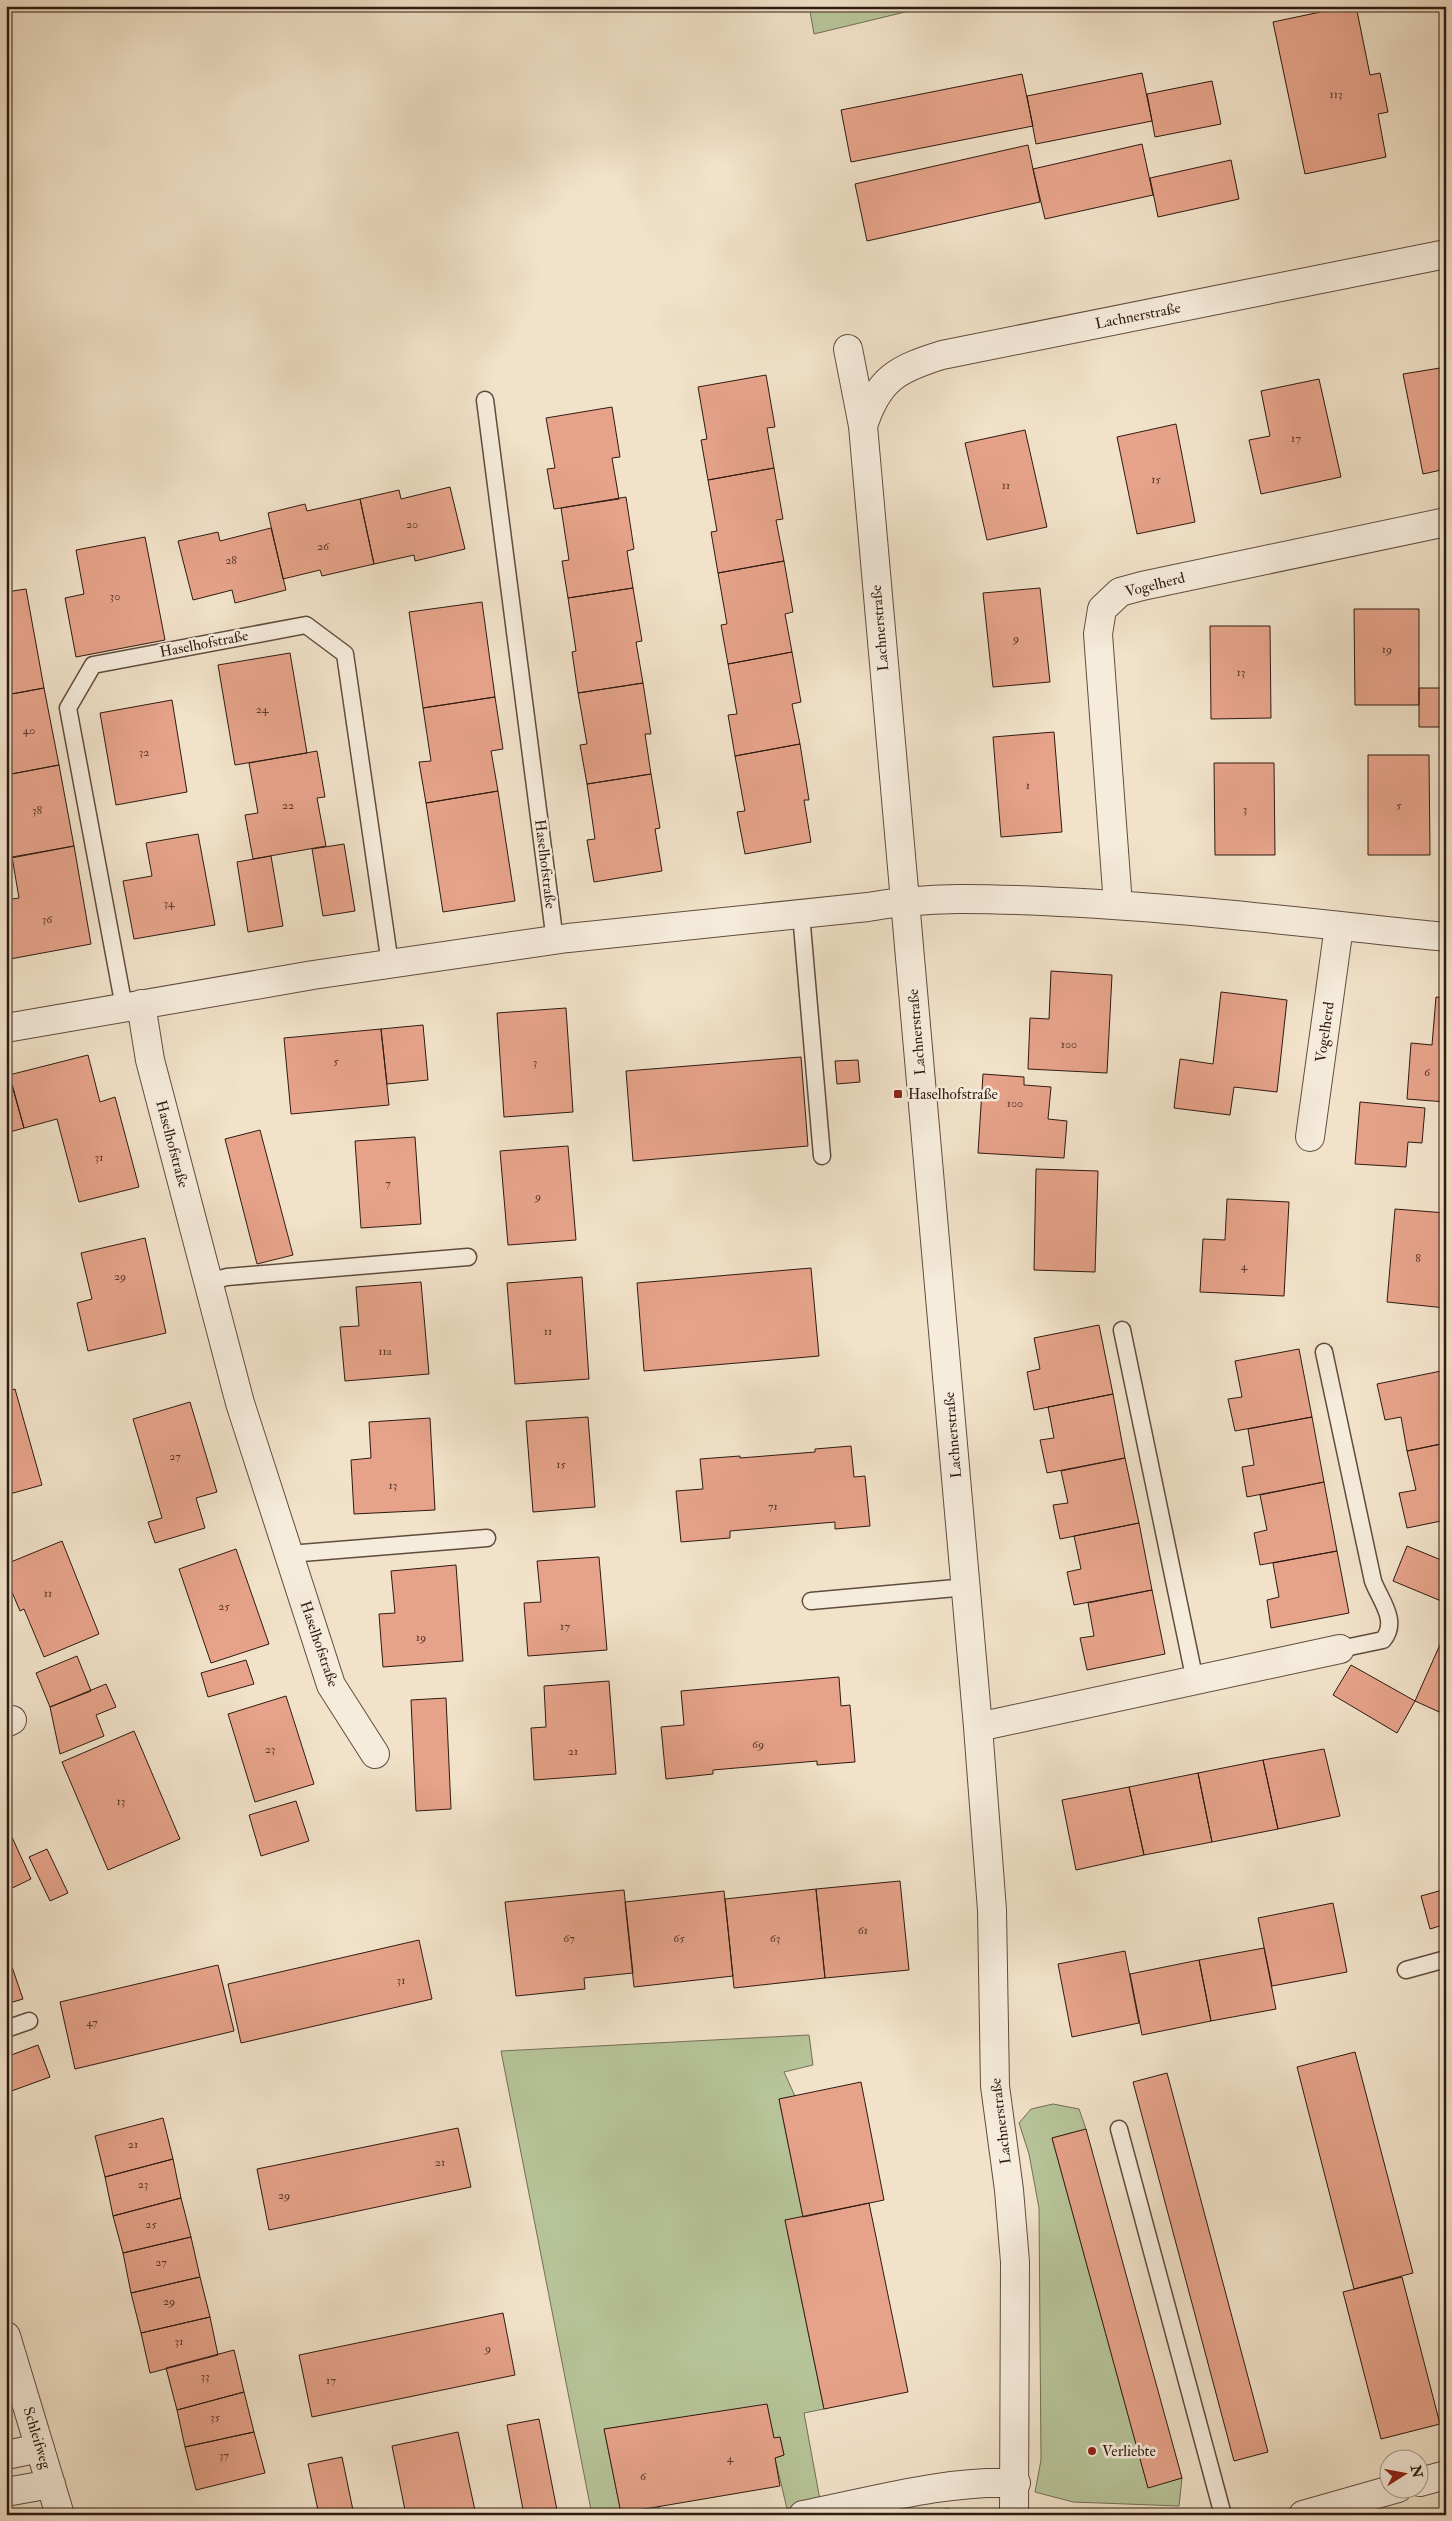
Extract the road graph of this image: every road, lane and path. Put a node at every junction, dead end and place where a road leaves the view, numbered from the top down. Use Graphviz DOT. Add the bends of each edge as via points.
graph roads {
  1 [pos="1446,254"];
  2 [pos="848,349"];
  3 [pos="485,400"];
  4 [pos="863,426"];
  5 [pos="1446,522"];
  6 [pos="906,900"];
  7 [pos="1118,904"];
  8 [pos="801,914"];
  9 [pos="1339,926"];
  10 [pos="1446,937"];
  11 [pos="555,941"];
  12 [pos="390,964"];
  13 [pos="132,1005"];
  14 [pos="6,1028"];
  15 [pos="1310,1137"];
  16 [pos="822,1156"];
  17 [pos="468,1258"];
  18 [pos="208,1282"];
  19 [pos="1122,1330"];
  20 [pos="1324,1352"];
  21 [pos="487,1538"];
  22 [pos="288,1554"];
  23 [pos="967,1587"];
  24 [pos="811,1601"];
  25 [pos="1340,1649"];
  26 [pos="1195,1681"];
  27 [pos="978,1726"];
  28 [pos="375,1754"];
  29 [pos="1446,1960"];
  30 [pos="1406,1970"];
  31 [pos="29,2021"];
  32 [pos="6,2029"];
  33 [pos="1119,2129"];
  34 [pos="6,2336"];
  35 [pos="12,2373"];
  36 [pos="40,2448"];
  37 [pos="6,2455"];
  38 [pos="1446,2475"];
  39 [pos="1430,2479"];
  40 [pos="1016,2483"];
  41 [pos="51,2484"];
  42 [pos="6,2492"];
  43 [pos="1380,2493"];
  44 [pos="60,2515"];
  45 [pos="803,2515"];
  46 [pos="1014,2515"];
  47 [pos="1223,2515"];
  48 [pos="1302,2515"];
  1 -- 4 [label="street, Lachnerstraße" via="942,355 919,362 885,382 875,396"];
  2 -- 4 [label="street, Lachnerstraße"];
  3 -- 11 [label="lane, Haselhofstraße"];
  4 -- 6 [label="street, Lachnerstraße"];
  5 -- 7 [label="street, Vogelherd" via="1142,586 1120,592 1102,609 1098,634"];
  6 -- 7 [label="street" via="953,897"];
  6 -- 8 [label="street"];
  6 -- 23 [label="street, Lachnerstraße"];
  7 -- 9 [label="street"];
  8 -- 11 [label="street"];
  8 -- 16 [label="lane"];
  9 -- 10 [label="street"];
  9 -- 15 [label="street, Vogelherd"];
  11 -- 12 [label="street"];
  12 -- 13 [label="street"];
  12 -- 13 [label="lane, Haselhofstraße" via="345,654 306,625 93,665 68,708"];
  13 -- 14 [label="street"];
  13 -- 18 [label="street, Haselhofstraße" via="150,1060"];
  17 -- 18 [label="lane" via="227,1277"];
  18 -- 22 [label="street, Haselhofstraße" via="240,1403"];
  19 -- 26 [label="lane"];
  20 -- 25 [label="lane" via="1373,1581 1389,1615 1390,1626 1383,1640"];
  21 -- 22 [label="lane"];
  22 -- 28 [label="street, Haselhofstraße" via="331,1685"];
  23 -- 24 [label="lane"];
  23 -- 27 [label="street, Lachnerstraße"];
  25 -- 26 [label="street"];
  26 -- 27 [label="street"];
  27 -- 40 [label="street, Lachnerstraße" via="992,1910 995,2086 1015,2262"];
  29 -- 30 [label="lane"];
  31 -- 32 [label="lane"];
  33 -- 47 [label="lane"];
  34 -- 35 [label="street, Schleifweg"];
  35 -- 36 [label="street, Schleifweg"];
  36 -- 37 [label="street"];
  36 -- 41 [label="street, Schleifweg"];
  38 -- 39 [label="street"];
  40 -- 45 [label="street" via="958,2484"];
  40 -- 46 [label="street, Lachnerstraße"];
  41 -- 42 [label="street, Schleifweg"];
  41 -- 44 [label="street, Schleifweg"];
  43 -- 48 [label="street"];
}
